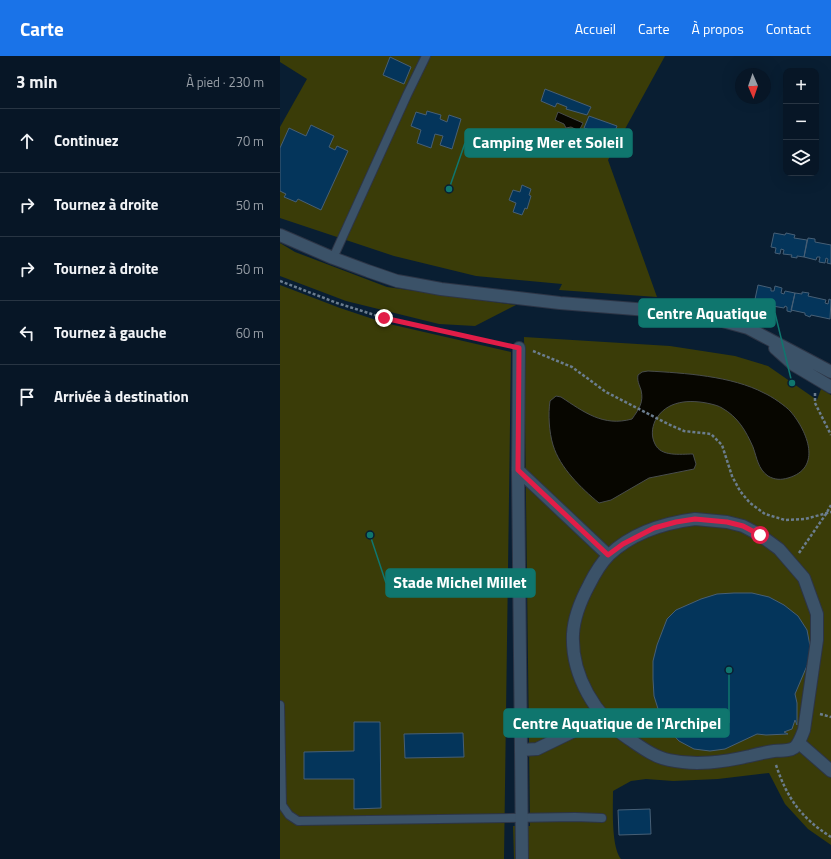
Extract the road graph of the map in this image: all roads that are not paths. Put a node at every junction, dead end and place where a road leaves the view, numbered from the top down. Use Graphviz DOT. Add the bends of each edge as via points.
graph roads {
  1 [pos="426,56"];
  2 [pos="280,235"];
  3 [pos="333,258"];
  4 [pos="760,336"];
  5 [pos="519,348"];
  6 [pos="831,372"];
  7 [pos="831,388"];
  8 [pos="518,470"];
  9 [pos="608,555"];
  10 [pos="280,705"];
  11 [pos="603,717"];
  12 [pos="799,743"];
  13 [pos="521,750"];
  14 [pos="831,772"];
  15 [pos="522,818"];
  16 [pos="602,818"];
  17 [pos="522,859"];
  1 -- 3 [label="lane"];
  2 -- 3 [label="street"];
  3 -- 4 [label="street" via="381,276 414,284 560,303 673,312 748,328"];
  4 -- 6 [label="street"];
  4 -- 7 [label="street" via="794,366"];
  5 -- 8 [label="street"];
  8 -- 9 [label="street"];
  8 -- 13 [label="street"];
  9 -- 11 [label="street" via="579,603 573,633 576,662 584,689"];
  9 -- 12 [label="street" via="654,528 695,519 743,526 779,549 804,578 817,614 814,665 804,730"];
  10 -- 15 [label="lane" via="282,805 289,816 298,821"];
  11 -- 12 [label="street" via="618,732 649,752 668,760 698,764 772,751 790,751"];
  11 -- 13 [label="street" via="537,749"];
  12 -- 14 [label="street"];
  13 -- 15 [label="street"];
  15 -- 16 [label="lane"];
  15 -- 17 [label="street"];
}
